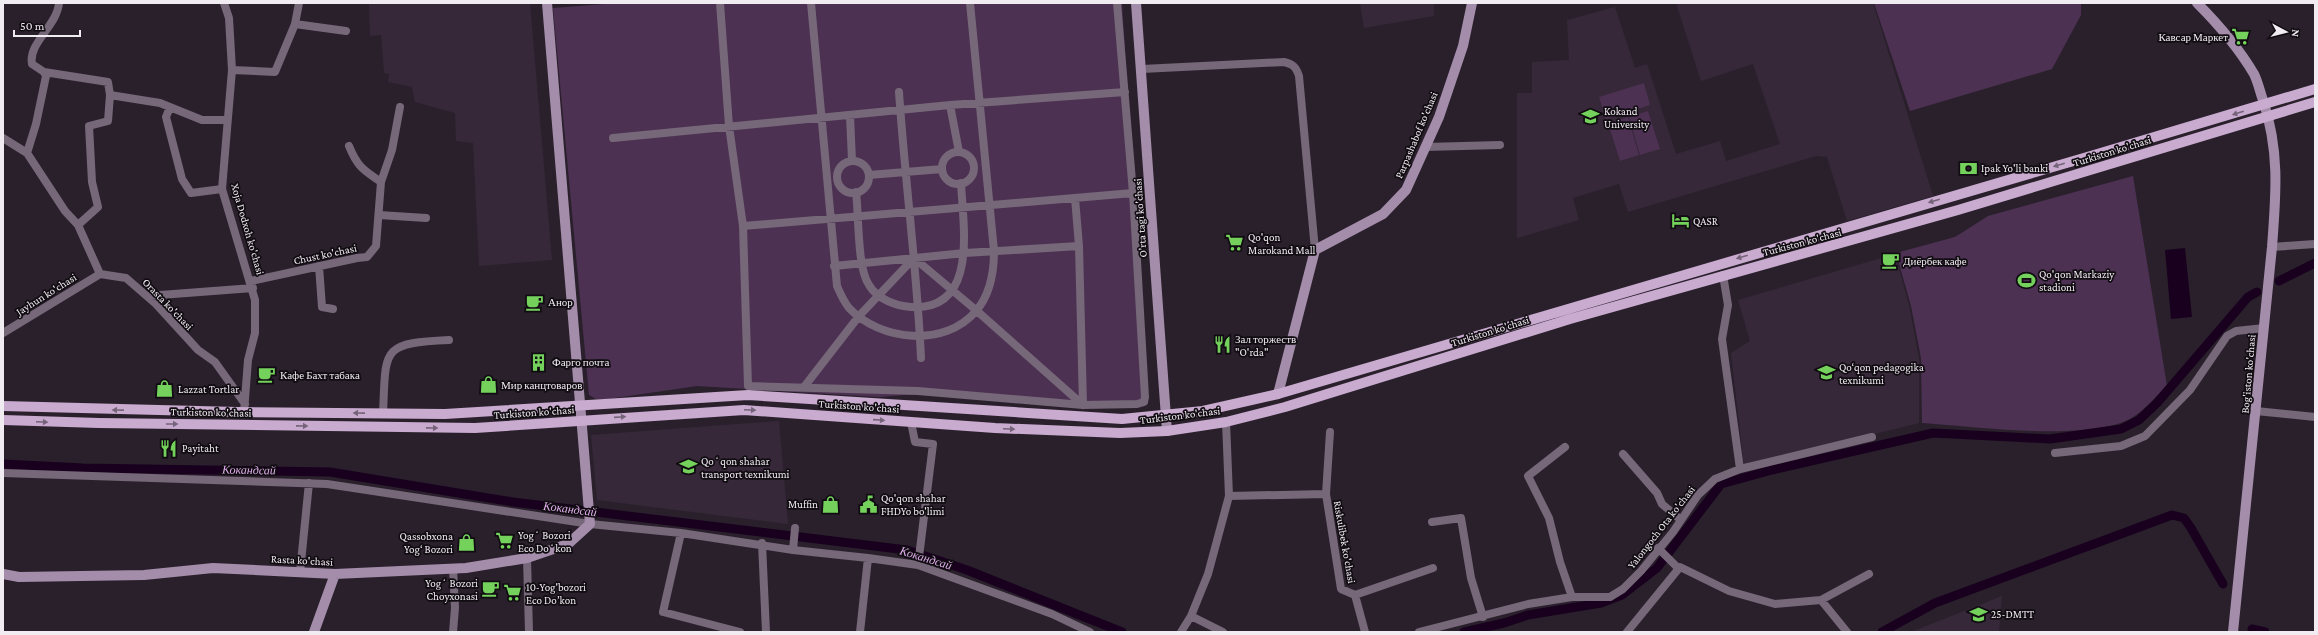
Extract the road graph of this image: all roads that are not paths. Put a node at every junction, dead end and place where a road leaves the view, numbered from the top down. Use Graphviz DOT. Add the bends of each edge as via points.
graph roads {
  1 [pos="59,3"];
  2 [pos="224,3"];
  3 [pos="299,3"];
  4 [pos="547,3"];
  5 [pos="720,3"];
  6 [pos="811,3"];
  7 [pos="970,3"];
  8 [pos="1117,3"];
  9 [pos="1136,3"];
  10 [pos="1472,3"];
  11 [pos="2197,3"];
  12 [pos="294,24"];
  13 [pos="346,31"];
  14 [pos="1142,69"];
  15 [pos="232,70"];
  16 [pos="44,72"];
  17 [pos="2315,89"];
  18 [pos="899,92"];
  19 [pos="1125,92"];
  20 [pos="110,95"];
  21 [pos="2315,102"];
  22 [pos="980,103"];
  23 [pos="950,105"];
  24 [pos="2264,105"];
  25 [pos="170,107"];
  26 [pos="400,107"];
  27 [pos="900,110"];
  28 [pos="850,115"];
  29 [pos="2269,118"];
  30 [pos="820,119"];
  31 [pos="227,120"];
  32 [pos="730,126"];
  33 [pos="3,138"];
  34 [pos="613,138"];
  35 [pos="1500,145"];
  36 [pos="348,146"];
  37 [pos="1425,147"];
  38 [pos="959,152"];
  39 [pos="27,153"];
  40 [pos="852,161"];
  41 [pos="942,169"];
  42 [pos="904,172"];
  43 [pos="869,175"];
  44 [pos="381,182"];
  45 [pos="961,183"];
  46 [pos="222,189"];
  47 [pos="856,192"];
  48 [pos="1133,193"];
  49 [pos="1076,198"];
  50 [pos="989,205"];
  51 [pos="962,207"];
  52 [pos="910,213"];
  53 [pos="379,215"];
  54 [pos="859,217"];
  55 [pos="426,218"];
  56 [pos="831,219"];
  57 [pos="78,225"];
  58 [pos="742,226"];
  59 [pos="2315,244"];
  60 [pos="1079,246"];
  61 [pos="2272,247"];
  62 [pos="1315,250"];
  63 [pos="994,251"];
  64 [pos="965,253"];
  65 [pos="914,258"];
  66 [pos="862,263"];
  67 [pos="319,266"];
  68 [pos="834,266"];
  69 [pos="100,274"];
  70 [pos="1723,275"];
  71 [pos="252,285"];
  72 [pos="952,289"];
  73 [pos="147,296"];
  74 [pos="880,296"];
  75 [pos="916,308"];
  76 [pos="333,309"];
  77 [pos="977,311"];
  78 [pos="859,316"];
  79 [pos="2264,328"];
  80 [pos="3,333"];
  81 [pos="920,336"];
  82 [pos="449,340"];
  83 [pos="921,358"];
  84 [pos="804,387"];
  85 [pos="1278,394"];
  86 [pos="1083,405"];
  87 [pos="3,406"];
  88 [pos="580,407"];
  89 [pos="244,408"];
  90 [pos="2256,411"];
  91 [pos="383,414"];
  92 [pos="1166,416"];
  93 [pos="2315,417"];
  94 [pos="3,420"];
  95 [pos="581,420"];
  96 [pos="911,422"];
  97 [pos="1226,422"];
  98 [pos="1167,431"];
  99 [pos="1330,432"];
  100 [pos="1872,437"];
  101 [pos="1565,447"];
  102 [pos="2055,453"];
  103 [pos="1623,454"];
  104 [pos="1740,469"];
  105 [pos="3,473"];
  106 [pos="309,483"];
  107 [pos="1326,494"];
  108 [pos="1229,496"];
  109 [pos="1681,520"];
  110 [pos="1432,522"];
  111 [pos="590,524"];
  112 [pos="795,528"];
  113 [pos="682,533"];
  114 [pos="762,543"];
  115 [pos="793,550"];
  116 [pos="1660,550"];
  117 [pos="527,558"];
  118 [pos="868,558"];
  119 [pos="918,565"];
  120 [pos="1676,566"];
  121 [pos="453,568"];
  122 [pos="1433,568"];
  123 [pos="300,572"];
  124 [pos="3,574"];
  125 [pos="335,574"];
  126 [pos="1870,574"];
  127 [pos="1355,595"];
  128 [pos="1572,597"];
  129 [pos="1821,600"];
  130 [pos="1190,616"];
  131 [pos="1483,617"];
  132 [pos="314,632"];
  133 [pos="453,632"];
  134 [pos="530,632"];
  135 [pos="740,632"];
  136 [pos="766,632"];
  137 [pos="860,632"];
  138 [pos="1090,632"];
  139 [pos="1181,632"];
  140 [pos="1223,632"];
  141 [pos="1365,632"];
  142 [pos="1420,632"];
  143 [pos="1627,632"];
  144 [pos="1847,632"];
  145 [pos="2233,632"];
  1 -- 16 [label="street" via="56,17 34,48 32,64"];
  2 -- 15 [label="street, Xoja Dodxoh ko'chasi" via="229,18"];
  3 -- 12 [label="street"];
  4 -- 88 [label="main road"];
  5 -- 32 [label="street"];
  6 -- 30 [label="street"];
  7 -- 22 [label="street"];
  8 -- 19 [label="street"];
  9 -- 14 [label="main road, O'rta tagi ko'chasi"];
  10 -- 37 [label="main road, Parpashabof ko'chasi" via="1463,46 1439,117"];
  11 -- 24 [label="main road, Bog'iston ko'chasi" via="2226,33 2254,76"];
  12 -- 13 [label="street"];
  12 -- 15 [label="street" via="275,72"];
  14 -- 62 [label="street" via="1284,62 1297,68 1300,76"];
  14 -- 92 [label="main road, O'rta tagi ko'chasi"];
  15 -- 31 [label="street, Xoja Dodxoh ko'chasi"];
  16 -- 20 [label="street" via="108,82"];
  16 -- 39 [label="street" via="45,84"];
  17 -- 24 [label="main road, Turkiston ko'chasi"];
  18 -- 27 [label="street"];
  19 -- 22 [label="street"];
  19 -- 48 [label="street"];
  20 -- 25 [label="street"];
  20 -- 57 [label="street" via="108,122 89,126 92,182 98,207"];
  21 -- 29 [label="main road, Turkiston ko'chasi"];
  22 -- 23 [label="street"];
  22 -- 50 [label="street"];
  23 -- 27 [label="street"];
  23 -- 38 [label="street"];
  24 -- 29 [label="main road, Bog'iston ko'chasi"];
  24 -- 85 [label="main road, Turkiston ko'chasi, one-way"];
  25 -- 31 [label="street" via="202,120"];
  25 -- 46 [label="street" via="166,117 182,179 191,193"];
  26 -- 44 [label="street, Chust ko'chasi" via="392,150"];
  27 -- 28 [label="street"];
  27 -- 42 [label="street"];
  28 -- 30 [label="street"];
  28 -- 40 [label="street"];
  29 -- 61 [label="main road, Bog'iston ko'chasi" via="2276,190"];
  29 -- 70 [label="main road, Turkiston ko'chasi" via="1951,212"];
  30 -- 32 [label="street"];
  30 -- 56 [label="street"];
  31 -- 46 [label="street, Xoja Dodxoh ko'chasi"];
  32 -- 34 [label="street"];
  32 -- 58 [label="street"];
  33 -- 39 [label="street"];
  35 -- 37 [label="street"];
  36 -- 44 [label="street" via="362,170"];
  37 -- 62 [label="main road, Parpashabof ko'chasi" via="1406,190 1383,214"];
  38 -- 41 [label="street" via="945,159"];
  38 -- 45 [label="street" via="969,156 974,166 972,176"];
  39 -- 57 [label="street" via="65,211"];
  40 -- 43 [label="street" via="864,165"];
  40 -- 47 [label="street" via="840,168 838,178 846,190"];
  41 -- 42 [label="street"];
  41 -- 45 [label="street" via="950,182"];
  42 -- 43 [label="street"];
  42 -- 52 [label="street"];
  43 -- 47 [label="street" via="867,184"];
  44 -- 53 [label="street, Chust ko'chasi"];
  45 -- 51 [label="street"];
  46 -- 71 [label="street, Xoja Dodxoh ko'chasi"];
  47 -- 54 [label="street"];
  48 -- 49 [label="street"];
  48 -- 86 [label="street" via="1144,402"];
  49 -- 50 [label="street"];
  49 -- 60 [label="street"];
  50 -- 51 [label="street"];
  50 -- 63 [label="street"];
  51 -- 52 [label="street"];
  51 -- 64 [label="street"];
  52 -- 54 [label="street"];
  52 -- 65 [label="street"];
  53 -- 55 [label="street"];
  53 -- 67 [label="street, Chust ko'chasi" via="376,246 367,258"];
  54 -- 56 [label="street"];
  54 -- 66 [label="street"];
  56 -- 58 [label="street"];
  56 -- 68 [label="street"];
  57 -- 69 [label="street"];
  58 -- 84 [label="street" via="748,386"];
  59 -- 61 [label="street"];
  60 -- 63 [label="street"];
  60 -- 86 [label="street"];
  61 -- 79 [label="main road, Bog'iston ko'chasi"];
  62 -- 85 [label="main road"];
  63 -- 64 [label="street"];
  63 -- 77 [label="street" via="994,272"];
  64 -- 65 [label="street"];
  64 -- 72 [label="street" via="960,276"];
  65 -- 66 [label="street"];
  65 -- 72 [label="street"];
  65 -- 74 [label="street"];
  65 -- 75 [label="street"];
  66 -- 68 [label="street"];
  66 -- 74 [label="street" via="869,286"];
  67 -- 71 [label="street, Chust ko'chasi"];
  67 -- 76 [label="street" via="322,307"];
  68 -- 78 [label="street" via="837,286 848,307"];
  69 -- 73 [label="street, Orasta ko'chasi" via="126,278"];
  69 -- 80 [label="street, Jayhun ko'chasi"];
  70 -- 97 [label="main road, Turkiston ko'chasi" via="1570,319 1285,407"];
  70 -- 104 [label="street" via="1728,305 1722,339"];
  71 -- 73 [label="street, Chust ko'chasi"];
  71 -- 89 [label="street, Xoja Dodxoh ko'chasi" via="255,300 255,333 248,360"];
  72 -- 75 [label="street" via="939,302"];
  72 -- 77 [label="street"];
  73 -- 89 [label="street, Orasta ko'chasi" via="198,350 215,362"];
  74 -- 75 [label="street" via="903,307"];
  74 -- 78 [label="street"];
  75 -- 81 [label="street"];
  77 -- 81 [label="street" via="961,325 939,335"];
  77 -- 86 [label="street"];
  78 -- 81 [label="street" via="885,332"];
  78 -- 84 [label="street"];
  79 -- 90 [label="main road, Bog'iston ko'chasi"];
  79 -- 102 [label="street" via="2236,331 2227,336 2190,390 2145,436 2121,446"];
  81 -- 83 [label="street"];
  82 -- 91 [label="street" via="416,341 397,346 389,355 385,368"];
  84 -- 86 [label="street" via="969,394"];
  85 -- 92 [label="main road, Turkiston ko'chasi" via="1203,411"];
  89 -- 87 [label="main road, Turkiston ko'chasi, one-way"];
  88 -- 91 [label="main road, Turkiston ko'chasi" via="445,414"];
  88 -- 92 [label="main road, Turkiston ko'chasi" via="748,395 1090,418"];
  88 -- 95 [label="main road"];
  91 -- 89 [label="main road, Turkiston ko'chasi, one-way"];
  90 -- 93 [label="street"];
  90 -- 145 [label="main road, Bog'iston ko'chasi"];
  92 -- 98 [label="main road, O'rta tagi ko'chasi"];
  94 -- 95 [label="main road, Turkiston ko'chasi, one-way" via="475,428"];
  95 -- 96 [label="main road, Turkiston ko'chasi, one-way" via="744,410"];
  95 -- 111 [label="main road"];
  96 -- 98 [label="main road, Turkiston ko'chasi, one-way" via="1087,432"];
  96 -- 119 [label="street" via="915,442 933,444"];
  97 -- 98 [label="main road, Turkiston ko'chasi"];
  97 -- 108 [label="street"];
  99 -- 107 [label="street"];
  100 -- 104 [label="street, Yalongoch Ota ko'chasi"];
  101 -- 128 [label="street" via="1528,476 1549,518"];
  103 -- 109 [label="street" via="1657,493 1662,504"];
  104 -- 109 [label="street, Yalongoch Ota ko'chasi" via="1714,479 1698,495"];
  105 -- 106 [label="street"];
  106 -- 111 [label="street"];
  106 -- 123 [label="street"];
  107 -- 108 [label="street, Riskulibek ko'chasi"];
  107 -- 127 [label="street, Riskulibek ko'chasi" via="1341,589"];
  108 -- 130 [label="street" via="1208,574"];
  109 -- 116 [label="street, Yalongoch Ota ko'chasi"];
  110 -- 131 [label="street" via="1461,518 1471,578"];
  111 -- 113 [label="street"];
  111 -- 117 [label="main road, Rasta ko'chasi" via="568,544"];
  112 -- 115 [label="street"];
  113 -- 114 [label="street"];
  113 -- 135 [label="street" via="663,612"];
  114 -- 115 [label="street"];
  114 -- 136 [label="street"];
  115 -- 118 [label="street"];
  116 -- 120 [label="street"];
  116 -- 128 [label="street, Yalongoch Ota ko'chasi" via="1623,589 1610,597"];
  117 -- 121 [label="main road, Rasta ko'chasi"];
  117 -- 134 [label="street"];
  118 -- 119 [label="street"];
  118 -- 137 [label="street"];
  119 -- 138 [label="street" via="1052,614"];
  120 -- 129 [label="street" via="1729,591 1775,604"];
  120 -- 143 [label="street"];
  121 -- 125 [label="main road, Rasta ko'chasi"];
  121 -- 133 [label="street"];
  122 -- 127 [label="street"];
  123 -- 124 [label="main road, Rasta ko'chasi" via="213,568 144,575 20,577"];
  123 -- 125 [label="main road, Rasta ko'chasi"];
  125 -- 132 [label="main road"];
  126 -- 129 [label="street"];
  127 -- 141 [label="street, Riskulibek ko'chasi"];
  128 -- 131 [label="street, Yalongoch Ota ko'chasi" via="1528,604"];
  129 -- 144 [label="street"];
  130 -- 139 [label="street"];
  130 -- 140 [label="street"];
  131 -- 142 [label="street, Yalongoch Ota ko'chasi"];
}
